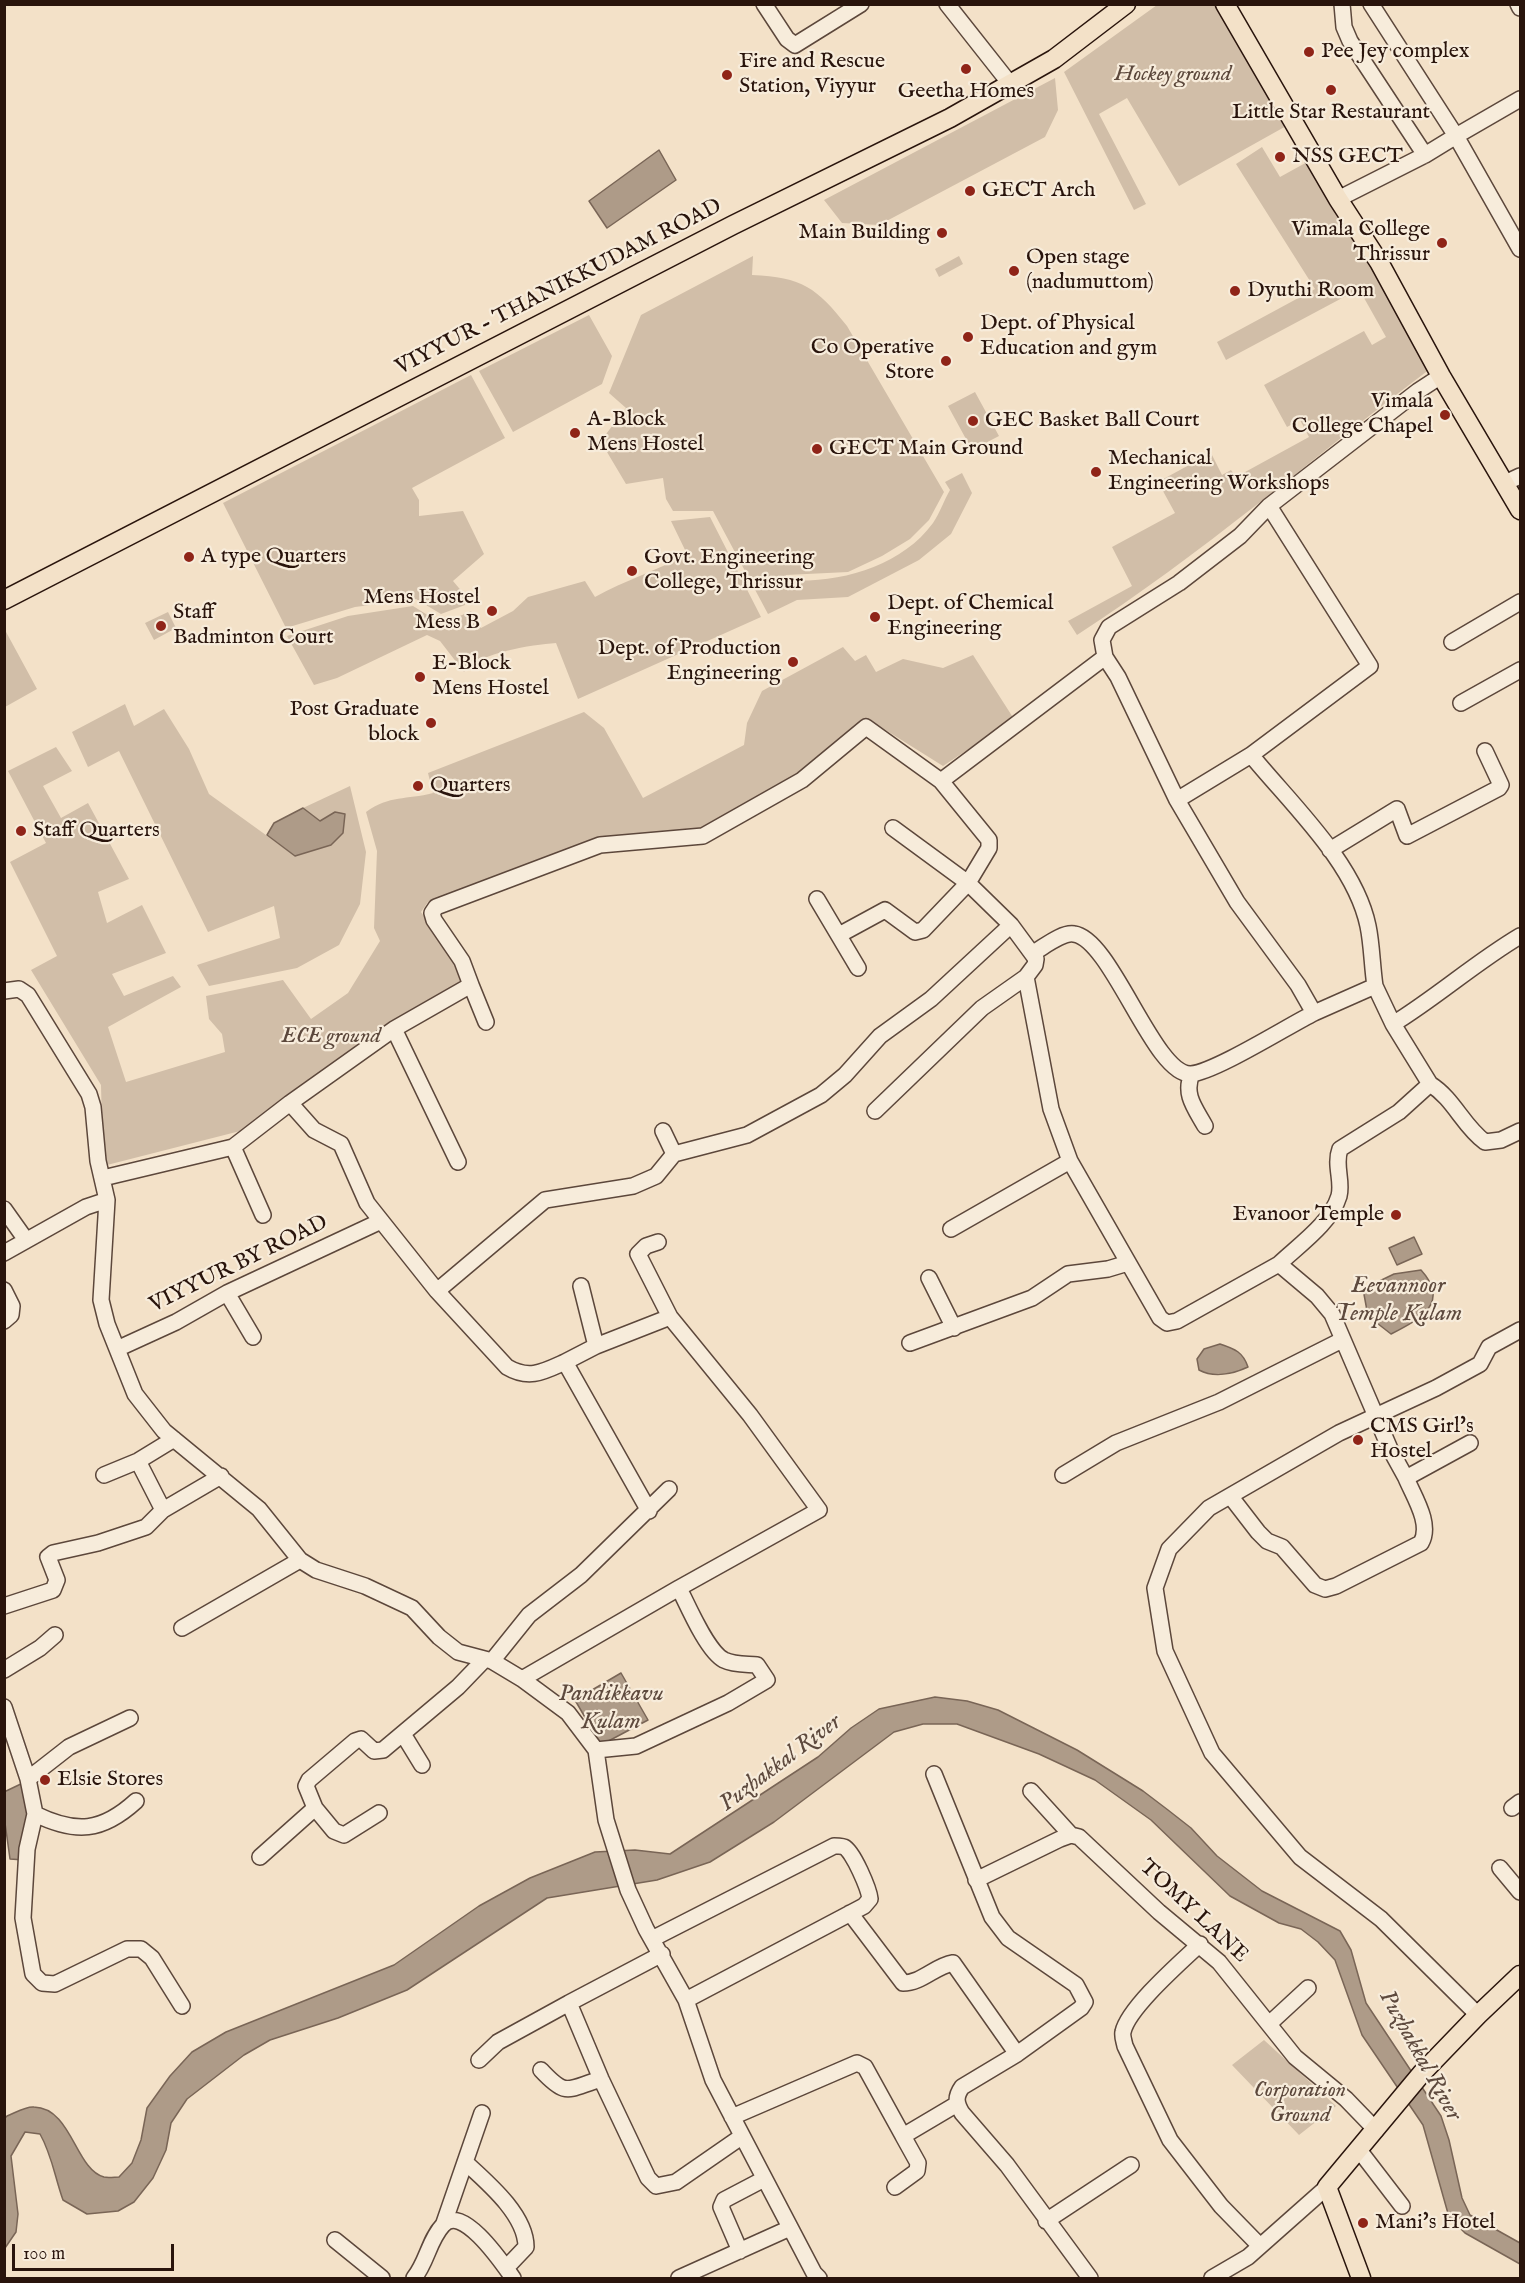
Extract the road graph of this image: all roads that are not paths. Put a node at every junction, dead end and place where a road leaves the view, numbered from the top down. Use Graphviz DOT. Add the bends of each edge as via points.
graph roads {
  1 [pos="764,4"];
  2 [pos="861,4"];
  3 [pos="947,4"];
  4 [pos="1126,4"];
  5 [pos="1225,4"];
  6 [pos="1342,4"];
  7 [pos="1371,4"];
  8 [pos="1011,85"];
  9 [pos="1521,99"];
  10 [pos="1456,136"];
  11 [pos="1425,155"];
  12 [pos="1338,199"];
  13 [pos="1521,249"];
  14 [pos="1441,376"];
  15 [pos="1513,480"];
  16 [pos="1269,506"];
  17 [pos="1521,510"];
  18 [pos="4,600"];
  19 [pos="1521,602"];
  20 [pos="1452,642"];
  21 [pos="1105,657"];
  22 [pos="1521,670"];
  23 [pos="1461,703"];
  24 [pos="1485,751"];
  25 [pos="1251,755"];
  26 [pos="941,781"];
  27 [pos="1177,800"];
  28 [pos="893,828"];
  29 [pos="1330,850"];
  30 [pos="968,883"];
  31 [pos="817,899"];
  32 [pos="1011,925"];
  33 [pos="839,935"];
  34 [pos="1521,936"];
  35 [pos="1033,953"];
  36 [pos="858,968"];
  37 [pos="1026,977"];
  38 [pos="471,985"];
  39 [pos="1375,986"];
  40 [pos="4,991"];
  41 [pos="1314,1013"];
  42 [pos="486,1022"];
  43 [pos="1393,1023"];
  44 [pos="394,1029"];
  45 [pos="1192,1074"];
  46 [pos="1430,1084"];
  47 [pos="290,1103"];
  48 [pos="875,1111"];
  49 [pos="1205,1126"];
  50 [pos="663,1131"];
  51 [pos="1521,1131"];
  52 [pos="233,1147"];
  53 [pos="674,1154"];
  54 [pos="1070,1161"];
  55 [pos="458,1162"];
  56 [pos="103,1178"];
  57 [pos="107,1200"];
  58 [pos="4,1209"];
  59 [pos="263,1215"];
  60 [pos="381,1221"];
  61 [pos="951,1229"];
  62 [pos="26,1240"];
  63 [pos="658,1242"];
  64 [pos="4,1253"];
  65 [pos="1128,1263"];
  66 [pos="1279,1264"];
  67 [pos="929,1278"];
  68 [pos="581,1286"];
  69 [pos="4,1290"];
  70 [pos="437,1291"];
  71 [pos="227,1293"];
  72 [pos="670,1317"];
  73 [pos="4,1321"];
  74 [pos="954,1328"];
  75 [pos="1521,1330"];
  76 [pos="253,1336"];
  77 [pos="1342,1340"];
  78 [pos="910,1343"];
  79 [pos="596,1346"];
  80 [pos="117,1349"];
  81 [pos="565,1362"];
  82 [pos="1375,1415"];
  83 [pos="174,1439"];
  84 [pos="1470,1443"];
  85 [pos="138,1461"];
  86 [pos="104,1475"];
  87 [pos="221,1476"];
  88 [pos="1063,1476"];
  89 [pos="1406,1478"];
  90 [pos="669,1489"];
  91 [pos="1232,1497"];
  92 [pos="163,1510"];
  93 [pos="649,1511"];
  94 [pos="300,1560"];
  95 [pos="679,1588"];
  96 [pos="4,1606"];
  97 [pos="182,1628"];
  98 [pos="55,1635"];
  99 [pos="488,1660"];
  100 [pos="4,1670"];
  101 [pos="522,1679"];
  102 [pos="4,1707"];
  103 [pos="130,1718"];
  104 [pos="403,1734"];
  105 [pos="596,1750"];
  106 [pos="422,1765"];
  107 [pos="934,1774"];
  108 [pos="28,1779"];
  109 [pos="1031,1791"];
  110 [pos="136,1801"];
  111 [pos="315,1808"];
  112 [pos="379,1813"];
  113 [pos="35,1814"];
  114 [pos="1071,1835"];
  115 [pos="260,1857"];
  116 [pos="1500,1868"];
  117 [pos="976,1880"];
  118 [pos="1521,1892"];
  119 [pos="850,1913"];
  120 [pos="652,1939"];
  121 [pos="1200,1944"];
  122 [pos="662,1954"];
  123 [pos="1521,1975"];
  124 [pos="1308,1988"];
  125 [pos="686,2000"];
  126 [pos="569,2003"];
  127 [pos="182,2006"];
  128 [pos="1478,2014"];
  129 [pos="1269,2024"];
  130 [pos="1017,2054"];
  131 [pos="479,2060"];
  132 [pos="541,2070"];
  133 [pos="601,2079"];
  134 [pos="957,2104"];
  135 [pos="482,2113"];
  136 [pos="732,2118"];
  137 [pos="1376,2130"];
  138 [pos="741,2136"];
  139 [pos="903,2136"];
  140 [pos="1359,2150"];
  141 [pos="465,2162"];
  142 [pos="1131,2165"];
  143 [pos="764,2179"];
  144 [pos="895,2187"];
  145 [pos="1327,2187"];
  146 [pos="1402,2206"];
  147 [pos="1046,2221"];
  148 [pos="444,2223"];
  149 [pos="790,2228"];
  150 [pos="335,2240"];
  151 [pos="1260,2246"];
  152 [pos="740,2251"];
  153 [pos="509,2273"];
  154 [pos="811,2276"];
  155 [pos="382,2278"];
  156 [pos="414,2278"];
  157 [pos="679,2278"];
  158 [pos="1090,2278"];
  159 [pos="1212,2278"];
  160 [pos="1361,2278"];
  1 -- 2 [label="street" via="795,45"];
  3 -- 8 [label="street"];
  4 -- 8 [label="main road, VIYYUR - THANIKKUDAM ROAD" via="1054,59"];
  5 -- 12 [label="main road"];
  6 -- 11 [label="street" via="1350,41"];
  7 -- 10 [label="street"];
  8 -- 18 [label="main road, VIYYUR - THANIKKUDAM ROAD"];
  9 -- 10 [label="street"];
  10 -- 11 [label="street"];
  10 -- 13 [label="street"];
  11 -- 12 [label="street"];
  12 -- 14 [label="main road" via="1379,262"];
  14 -- 15 [label="main road"];
  14 -- 16 [label="street"];
  15 -- 17 [label="main road"];
  16 -- 21 [label="street" via="1240,536 1179,583 1109,627 1102,640"];
  16 -- 25 [label="street" via="1370,666"];
  19 -- 20 [label="street"];
  21 -- 26 [label="street"];
  21 -- 27 [label="street" via="1118,676"];
  22 -- 23 [label="street"];
  24 -- 29 [label="street" via="1501,784 1499,788 1407,836 1397,809"];
  25 -- 27 [label="street"];
  25 -- 29 [label="street"];
  26 -- 30 [label="street" via="989,840 989,848"];
  26 -- 38 [label="street" via="866,727 802,780 703,836 600,845 436,907 432,913 434,920 462,961"];
  27 -- 41 [label="street" via="1237,902"];
  28 -- 30 [label="street"];
  29 -- 39 [label="street" via="1353,885 1368,925"];
  30 -- 32 [label="street"];
  30 -- 33 [label="street" via="923,930 915,932 885,910"];
  31 -- 33 [label="street"];
  32 -- 35 [label="street"];
  32 -- 53 [label="street" via="931,999 880,1036 845,1075 820,1095 747,1135"];
  33 -- 36 [label="street"];
  34 -- 43 [label="street"];
  35 -- 37 [label="street" via="1035,965"];
  35 -- 45 [label="street" via="1062,937 1082,937 1118,981 1172,1067"];
  37 -- 48 [label="street" via="982,1008"];
  37 -- 54 [label="street" via="1051,1109"];
  38 -- 42 [label="street"];
  38 -- 44 [label="street"];
  39 -- 41 [label="street"];
  39 -- 43 [label="street"];
  40 -- 56 [label="street" via="19,989 28,995 88,1094"];
  41 -- 45 [label="street"];
  43 -- 46 [label="street"];
  44 -- 47 [label="street"];
  44 -- 55 [label="street"];
  45 -- 49 [label="street" via="1187,1085 1190,1098"];
  46 -- 51 [label="street" via="1443,1092 1473,1133 1485,1142"];
  46 -- 66 [label="street" via="1399,1112 1340,1149 1336,1160 1340,1194 1331,1211"];
  47 -- 52 [label="street"];
  47 -- 60 [label="street" via="314,1130 341,1144 367,1203"];
  50 -- 53 [label="street"];
  52 -- 56 [label="street"];
  52 -- 59 [label="street"];
  53 -- 70 [label="street" via="656,1176 640,1184 545,1200"];
  54 -- 61 [label="street"];
  54 -- 65 [label="street"];
  56 -- 57 [label="street"];
  57 -- 62 [label="street" via="86,1207"];
  57 -- 80 [label="street" via="101,1300"];
  58 -- 62 [label="street"];
  60 -- 70 [label="street"];
  60 -- 71 [label="street, VIYYUR BY ROAD"];
  62 -- 64 [label="street"];
  63 -- 72 [label="street" via="638,1254"];
  65 -- 66 [label="street" via="1160,1318 1167,1323"];
  65 -- 74 [label="street" via="1068,1274 1032,1299"];
  66 -- 77 [label="street" via="1332,1314"];
  67 -- 74 [label="street"];
  68 -- 79 [label="street"];
  69 -- 73 [label="street" via="12,1306 11,1315"];
  70 -- 81 [label="street" via="507,1367 519,1374 536,1375"];
  71 -- 76 [label="street"];
  71 -- 80 [label="street, VIYYUR BY ROAD"];
  72 -- 79 [label="street"];
  72 -- 95 [label="street" via="746,1409 819,1510"];
  74 -- 78 [label="street"];
  75 -- 82 [label="street" via="1489,1347 1479,1364"];
  77 -- 82 [label="street"];
  77 -- 88 [label="street" via="1219,1402 1116,1443"];
  79 -- 81 [label="street"];
  80 -- 83 [label="street" via="135,1394"];
  81 -- 93 [label="street"];
  82 -- 89 [label="street"];
  82 -- 91 [label="street" via="1300,1454"];
  83 -- 85 [label="street"];
  83 -- 87 [label="street"];
  84 -- 89 [label="street"];
  85 -- 86 [label="street"];
  85 -- 92 [label="street"];
  87 -- 92 [label="street"];
  87 -- 94 [label="street" via="268,1518"];
  89 -- 91 [label="street" via="1425,1524 1426,1534 1421,1543 1325,1589 1315,1585 1282,1547 1267,1541"];
  90 -- 93 [label="street"];
  91 -- 128 [label="street" via="1209,1508 1169,1549 1155,1588 1165,1651 1212,1753 1300,1857 1381,1919"];
  92 -- 96 [label="street" via="146,1527 53,1553 48,1557 57,1585 53,1590"];
  93 -- 99 [label="street" via="581,1575 529,1616"];
  94 -- 97 [label="street"];
  94 -- 99 [label="street" via="412,1608 458,1652"];
  95 -- 101 [label="street"];
  95 -- 105 [label="street" via="703,1634 722,1659 757,1665 767,1680 636,1746"];
  98 -- 100 [label="street"];
  99 -- 101 [label="street"];
  99 -- 104 [label="street"];
  101 -- 105 [label="street" via="568,1713"];
  102 -- 108 [label="street"];
  103 -- 108 [label="street" via="69,1747"];
  104 -- 106 [label="street"];
  104 -- 111 [label="street" via="377,1752 361,1739 355,1741 309,1780 306,1786"];
  105 -- 120 [label="street" via="611,1842 628,1890"];
  107 -- 117 [label="street"];
  108 -- 113 [label="street"];
  109 -- 114 [label="street, TOMY LANE"];
  110 -- 113 [label="street" via="118,1817 90,1828 60,1826"];
  111 -- 112 [label="street" via="334,1831 344,1836"];
  111 -- 115 [label="street"];
  113 -- 127 [label="street" via="27,1849 23,1918 33,1974 42,1983 55,1984 127,1949 141,1949 152,1958"];
  114 -- 117 [label="street"];
  114 -- 121 [label="street, TOMY LANE" via="1079,1837 1159,1912"];
  116 -- 118 [label="street"];
  117 -- 130 [label="street" via="992,1917 1008,1938 1083,1993 1085,2002 1081,2008"];
  119 -- 120 [label="street" via="870,1899 869,1891 850,1852 844,1846 834,1846"];
  119 -- 125 [label="street"];
  119 -- 130 [label="street" via="903,1983 912,1983 945,1964 953,1964"];
  120 -- 122 [label="street"];
  121 -- 129 [label="street, TOMY LANE"];
  121 -- 151 [label="street" via="1127,2022 1124,2040 1170,2140 1221,2206"];
  122 -- 125 [label="street"];
  122 -- 126 [label="street"];
  123 -- 128 [label="main road"];
  124 -- 129 [label="street"];
  125 -- 136 [label="street" via="713,2080"];
  126 -- 131 [label="street" via="498,2042"];
  126 -- 133 [label="street"];
  128 -- 137 [label="main road" via="1422,2073"];
  129 -- 137 [label="street, TOMY LANE" via="1295,2057"];
  130 -- 134 [label="street" via="962,2087 956,2094"];
  132 -- 133 [label="street" via="558,2088 566,2090"];
  133 -- 138 [label="street" via="648,2178 656,2186 676,2182"];
  134 -- 139 [label="street"];
  134 -- 147 [label="street"];
  135 -- 141 [label="street"];
  136 -- 138 [label="street"];
  136 -- 139 [label="street" via="856,2063 865,2067"];
  137 -- 140 [label="main road"];
  138 -- 143 [label="street"];
  139 -- 144 [label="street" via="918,2163 917,2171"];
  140 -- 145 [label="main road"];
  140 -- 146 [label="street"];
  141 -- 148 [label="street"];
  141 -- 153 [label="street" via="495,2191 526,2234 526,2247"];
  142 -- 147 [label="street"];
  143 -- 149 [label="street"];
  143 -- 152 [label="street" via="724,2200 720,2207"];
  145 -- 151 [label="street"];
  145 -- 160 [label="main road"];
  147 -- 158 [label="street"];
  148 -- 153 [label="street" via="452,2219 465,2222"];
  148 -- 156 [label="street"];
  149 -- 152 [label="street"];
  149 -- 154 [label="street"];
  150 -- 155 [label="street"];
  151 -- 159 [label="street"];
  152 -- 157 [label="street"];
}
